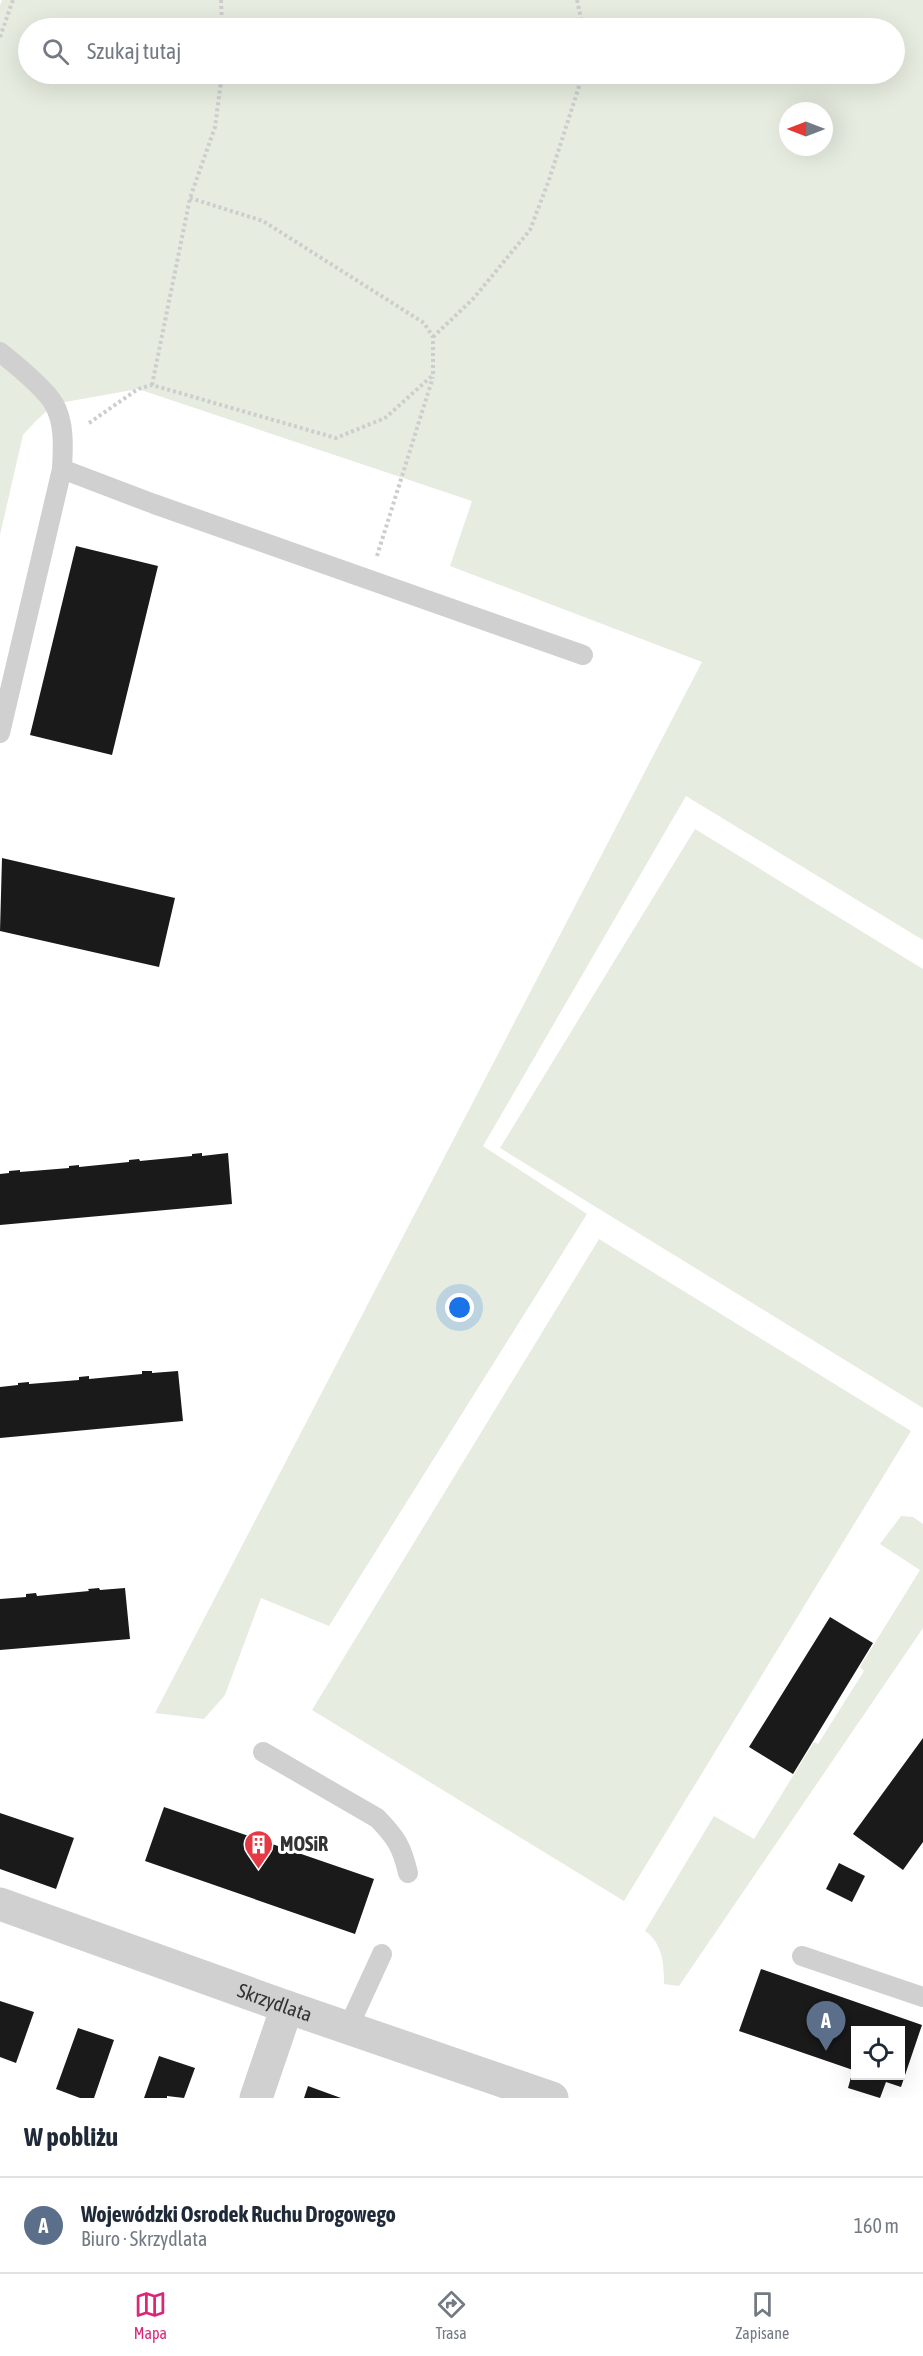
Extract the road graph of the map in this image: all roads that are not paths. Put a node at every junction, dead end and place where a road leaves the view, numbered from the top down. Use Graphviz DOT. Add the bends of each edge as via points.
graph roads {
  1 [pos="0,352"];
  2 [pos="62,469"];
  3 [pos="583,655"];
  4 [pos="0,734"];
  5 [pos="263,1752"];
  6 [pos="408,1873"];
  7 [pos="0,1904"];
  8 [pos="382,1954"];
  9 [pos="802,1956"];
  10 [pos="923,1997"];
  11 [pos="288,2007"];
  12 [pos="348,2028"];
  13 [pos="256,2098"];
  14 [pos="552,2098"];
  1 -- 2 [label="lane" via="54,404 60,420"];
  2 -- 3 [label="lane"];
  2 -- 4 [label="lane"];
  5 -- 6 [label="lane" via="377,1818 402,1850"];
  7 -- 11 [label="street, Skrzydlata"];
  8 -- 12 [label="lane"];
  9 -- 10 [label="lane"];
  11 -- 12 [label="street, Skrzydlata"];
  11 -- 13 [label="street"];
  12 -- 14 [label="street, Skrzydlata"];
}
